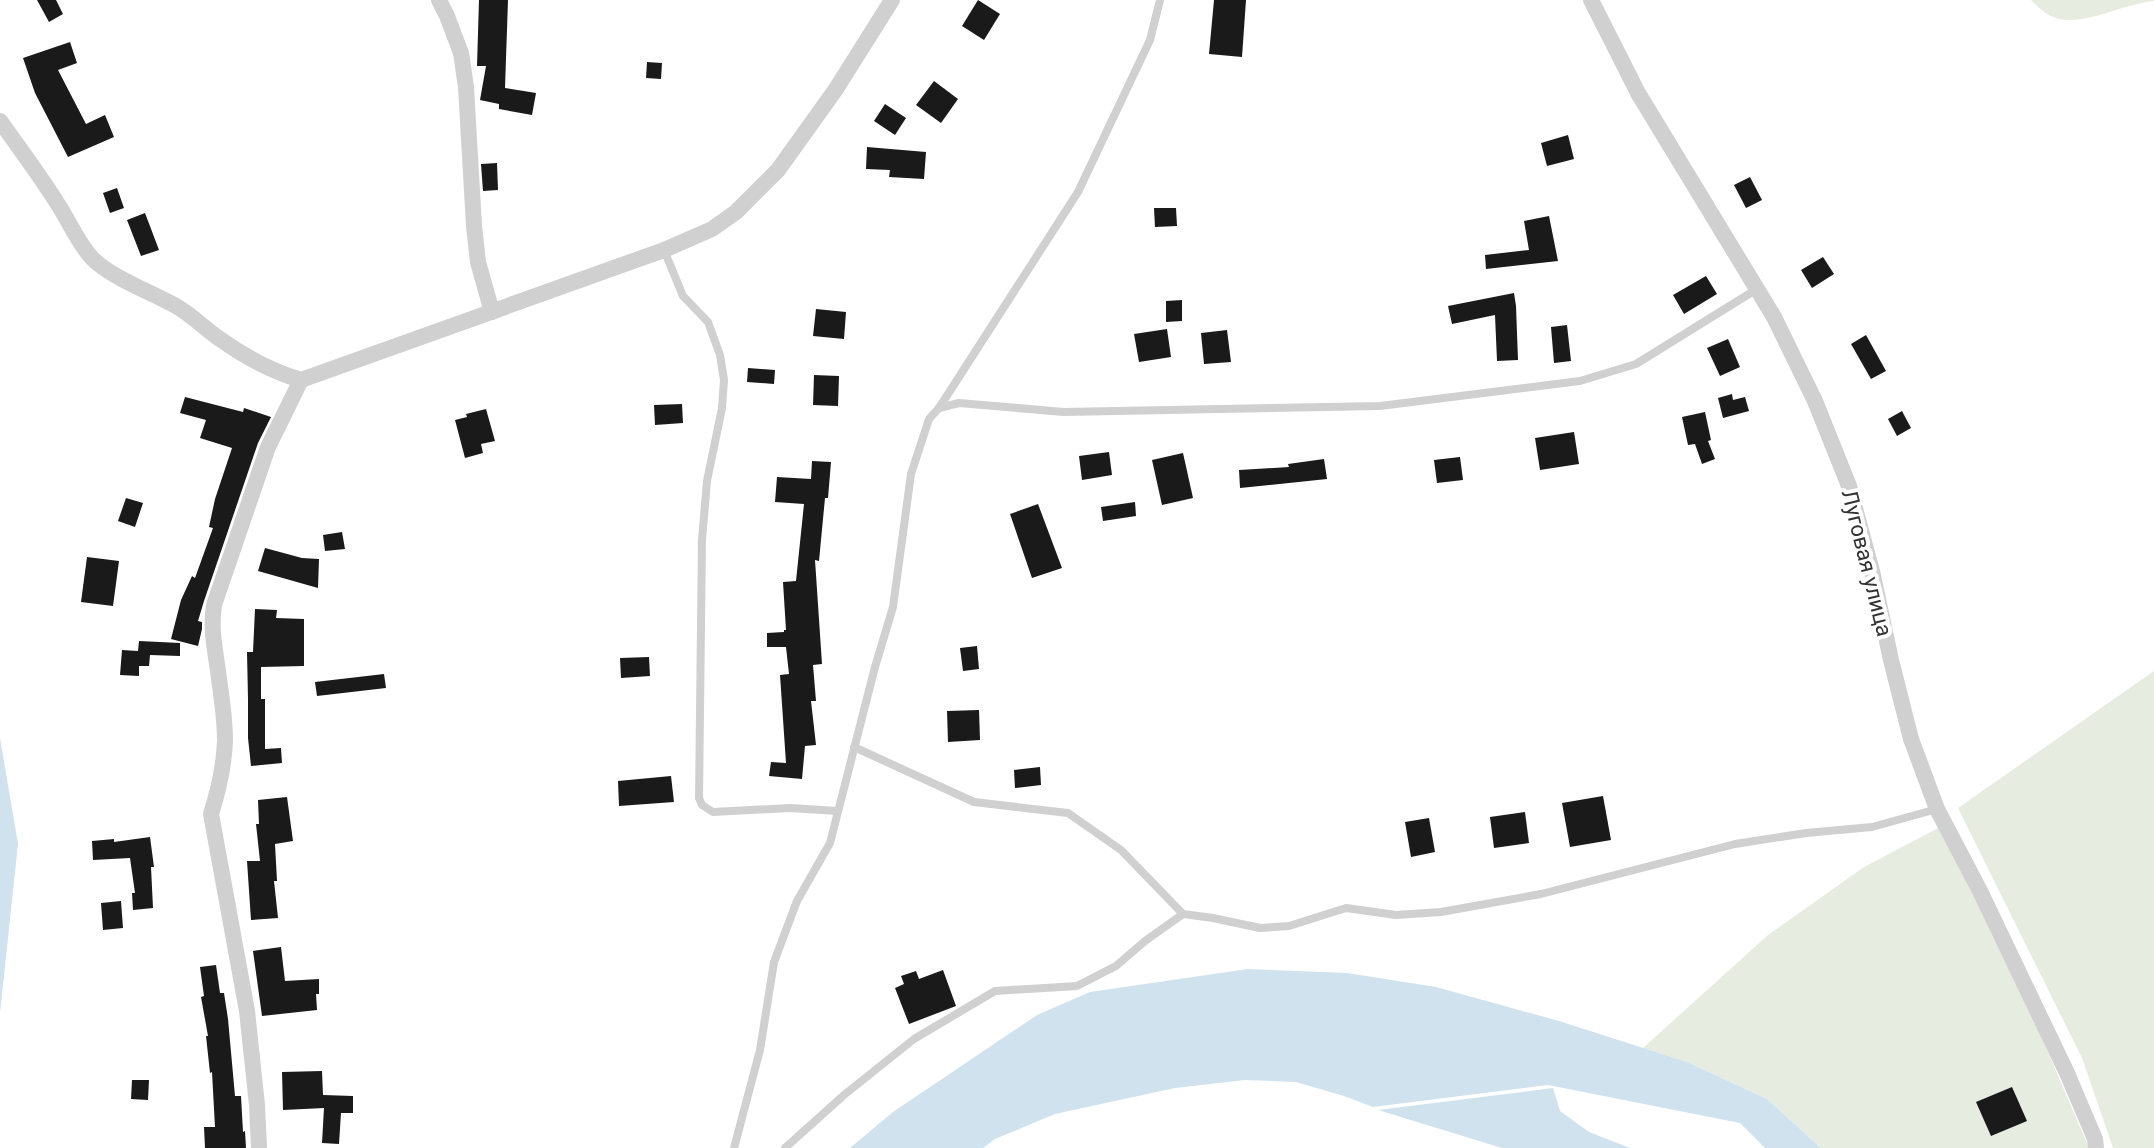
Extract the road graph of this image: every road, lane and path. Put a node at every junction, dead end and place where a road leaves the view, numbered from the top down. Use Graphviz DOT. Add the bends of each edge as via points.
graph roads {
  1 [pos="439,0"];
  2 [pos="892,0"];
  3 [pos="1160,0"];
  4 [pos="1591,0"];
  5 [pos="0,121"];
  6 [pos="664,250"];
  7 [pos="1758,289"];
  8 [pos="492,312"];
  9 [pos="301,380"];
  10 [pos="939,408"];
  11 [pos="854,747"];
  12 [pos="1937,809"];
  13 [pos="838,811"];
  14 [pos="1183,914"];
  15 [pos="259,1148"];
  16 [pos="734,1148"];
  17 [pos="785,1148"];
  18 [pos="2096,1148"];
  1 -- 8 [label="street" via="461,53 478,262"];
  2 -- 6 [label="street" via="778,170 712,229"];
  3 -- 10 [label="lane" via="1150,40 1078,192"];
  4 -- 7 [label="street, Луговая улица" via="1638,93"];
  5 -- 9 [label="street" via="92,259 180,308 273,372"];
  6 -- 8 [label="street"];
  6 -- 13 [label="lane" via="683,296 708,322 724,380 702,540 699,798 713,812"];
  7 -- 10 [label="lane" via="1636,364 1580,381 1380,406 1064,412 959,403"];
  7 -- 12 [label="street, Луговая улица" via="1815,401 1849,486 1911,739"];
  8 -- 9 [label="street"];
  9 -- 15 [label="street" via="268,447 212,618 225,742 211,814 247,1011"];
  10 -- 11 [label="lane" via="929,419 911,474 893,607"];
  11 -- 13 [label="lane"];
  11 -- 14 [label="lane" via="974,802 1068,813 1121,850"];
  12 -- 14 [label="lane" via="1872,827 1735,844 1541,894 1441,912 1396,915 1346,908 1289,926 1260,928"];
  12 -- 18 [label="street, Луговая улица" via="2067,1073"];
  13 -- 16 [label="lane" via="830,843 797,901 774,962 760,1050"];
  14 -- 17 [label="lane" via="1116,966 1077,986 995,991 914,1039"];
}
